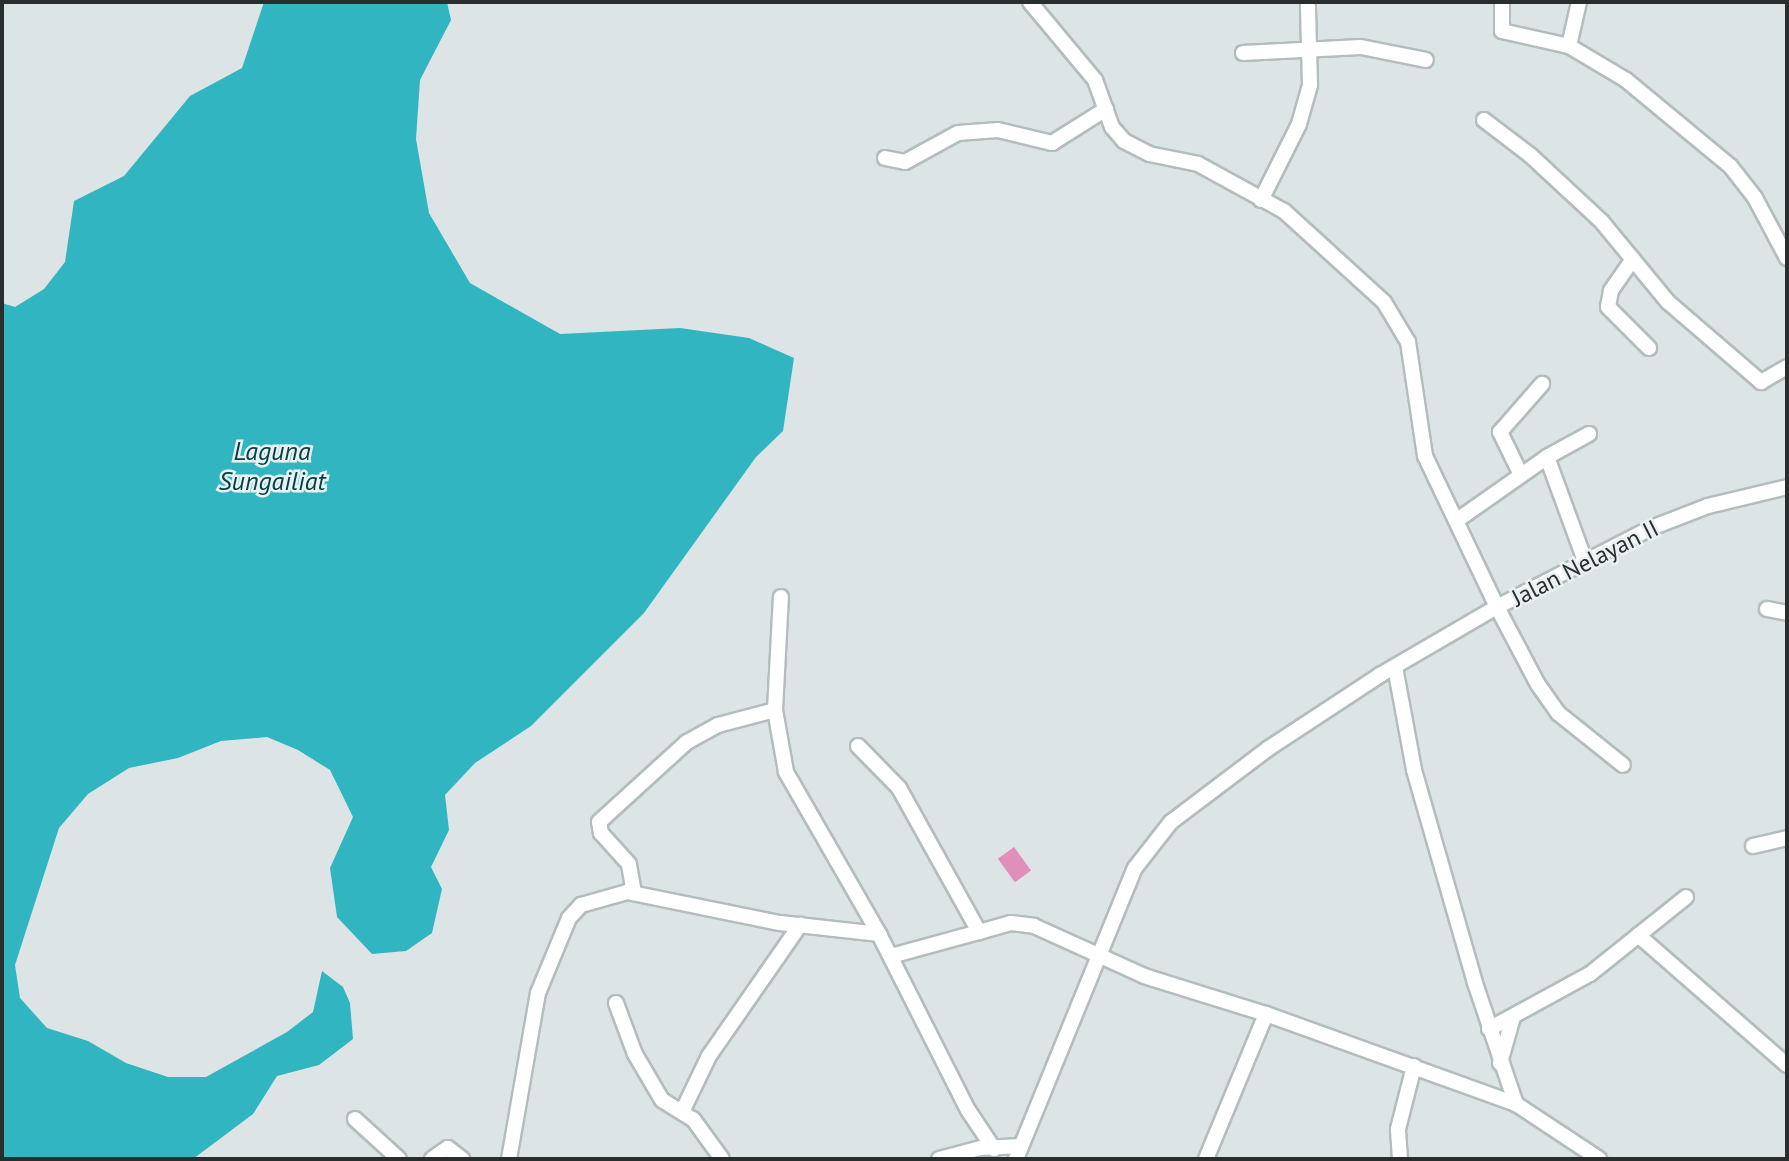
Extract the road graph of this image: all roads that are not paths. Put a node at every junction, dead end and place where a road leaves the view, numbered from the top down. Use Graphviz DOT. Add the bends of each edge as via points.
graph roads {
  1 [pos="1030,2"];
  2 [pos="1502,2"];
  3 [pos="1579,2"];
  4 [pos="1308,6"];
  5 [pos="1569,46"];
  6 [pos="1309,49"];
  7 [pos="1243,52"];
  8 [pos="1426,60"];
  9 [pos="1106,109"];
  10 [pos="1484,120"];
  11 [pos="885,158"];
  12 [pos="1261,200"];
  13 [pos="1633,258"];
  14 [pos="1787,258"];
  15 [pos="1649,348"];
  16 [pos="1787,367"];
  17 [pos="1542,384"];
  18 [pos="1589,434"];
  19 [pos="1547,457"];
  20 [pos="1521,475"];
  21 [pos="1787,487"];
  22 [pos="1456,521"];
  23 [pos="1585,561"];
  24 [pos="781,597"];
  25 [pos="1496,607"];
  26 [pos="1766,609"];
  27 [pos="1787,613"];
  28 [pos="1388,671"];
  29 [pos="775,710"];
  30 [pos="858,746"];
  31 [pos="1623,765"];
  32 [pos="1787,838"];
  33 [pos="1753,846"];
  34 [pos="630,893"];
  35 [pos="1686,897"];
  36 [pos="800,926"];
  37 [pos="978,932"];
  38 [pos="879,934"];
  39 [pos="1638,935"];
  40 [pos="891,956"];
  41 [pos="1098,958"];
  42 [pos="616,1003"];
  43 [pos="1266,1014"];
  44 [pos="1513,1017"];
  45 [pos="1489,1029"];
  46 [pos="1500,1063"];
  47 [pos="1787,1065"];
  48 [pos="1414,1066"];
  49 [pos="1506,1101"];
  50 [pos="682,1112"];
  51 [pos="355,1119"];
  52 [pos="994,1149"];
  53 [pos="1018,1152"];
  54 [pos="399,1159"];
  55 [pos="432,1159"];
  56 [pos="462,1159"];
  57 [pos="509,1159"];
  58 [pos="722,1159"];
  59 [pos="939,1159"];
  60 [pos="1206,1159"];
  61 [pos="1400,1159"];
  62 [pos="1599,1159"];
  1 -- 9 [label="street" via="1095,80"];
  2 -- 5 [label="street" via="1502,31"];
  3 -- 5 [label="street"];
  4 -- 6 [label="street"];
  5 -- 14 [label="street" via="1626,80 1731,167 1755,198"];
  6 -- 7 [label="street"];
  6 -- 8 [label="street" via="1361,47"];
  6 -- 12 [label="street" via="1310,85 1299,124"];
  9 -- 11 [label="street" via="1052,143 998,130 958,133 905,162"];
  9 -- 12 [label="street" via="1112,127 1136,149 1198,164"];
  10 -- 13 [label="street" via="1539,163"];
  12 -- 22 [label="street" via="1284,211 1375,290 1401,328 1408,342 1422,447"];
  13 -- 15 [label="street" via="1611,292 1608,307"];
  13 -- 16 [label="street" via="1668,302 1761,382"];
  17 -- 20 [label="street" via="1500,432"];
  18 -- 19 [label="street"];
  19 -- 20 [label="street"];
  19 -- 23 [label="street"];
  20 -- 22 [label="street"];
  21 -- 23 [label="street, Jalan Nelayan II" via="1708,506"];
  22 -- 25 [label="street"];
  23 -- 25 [label="street, Jalan Nelayan II"];
  24 -- 29 [label="street"];
  25 -- 28 [label="street, Jalan Nelayan II"];
  25 -- 31 [label="street" via="1558,713"];
  26 -- 27 [label="street"];
  28 -- 41 [label="street, Jalan Nelayan II" via="1269,748 1171,822 1135,868"];
  28 -- 45 [label="street"];
  29 -- 34 [label="street" via="718,725 687,742 603,817 601,832 629,864"];
  29 -- 38 [label="street" via="786,772"];
  30 -- 37 [label="street" via="899,788"];
  32 -- 33 [label="street"];
  34 -- 36 [label="street"];
  34 -- 57 [label="street" via="608,896 574,910 538,993"];
  35 -- 39 [label="street"];
  36 -- 38 [label="street"];
  36 -- 50 [label="street" via="736,1015 697,1077"];
  37 -- 40 [label="street"];
  37 -- 41 [label="street" via="1011,923 1034,926"];
  38 -- 40 [label="street"];
  39 -- 44 [label="street" via="1590,974"];
  39 -- 47 [label="street"];
  40 -- 52 [label="street" via="968,1110"];
  41 -- 43 [label="street"];
  41 -- 53 [label="street, Jalan Nelayan II"];
  42 -- 50 [label="street" via="635,1054 662,1100"];
  43 -- 48 [label="street"];
  43 -- 60 [label="street"];
  44 -- 45 [label="street"];
  44 -- 46 [label="street"];
  45 -- 46 [label="street"];
  46 -- 49 [label="street"];
  48 -- 49 [label="street"];
  48 -- 61 [label="street" via="1398,1129"];
  49 -- 62 [label="street"];
  50 -- 58 [label="street" via="698,1124"];
  51 -- 54 [label="street"];
  52 -- 53 [label="street"];
  52 -- 59 [label="street"];
  55 -- 56 [label="street" via="448,1148"];
}
